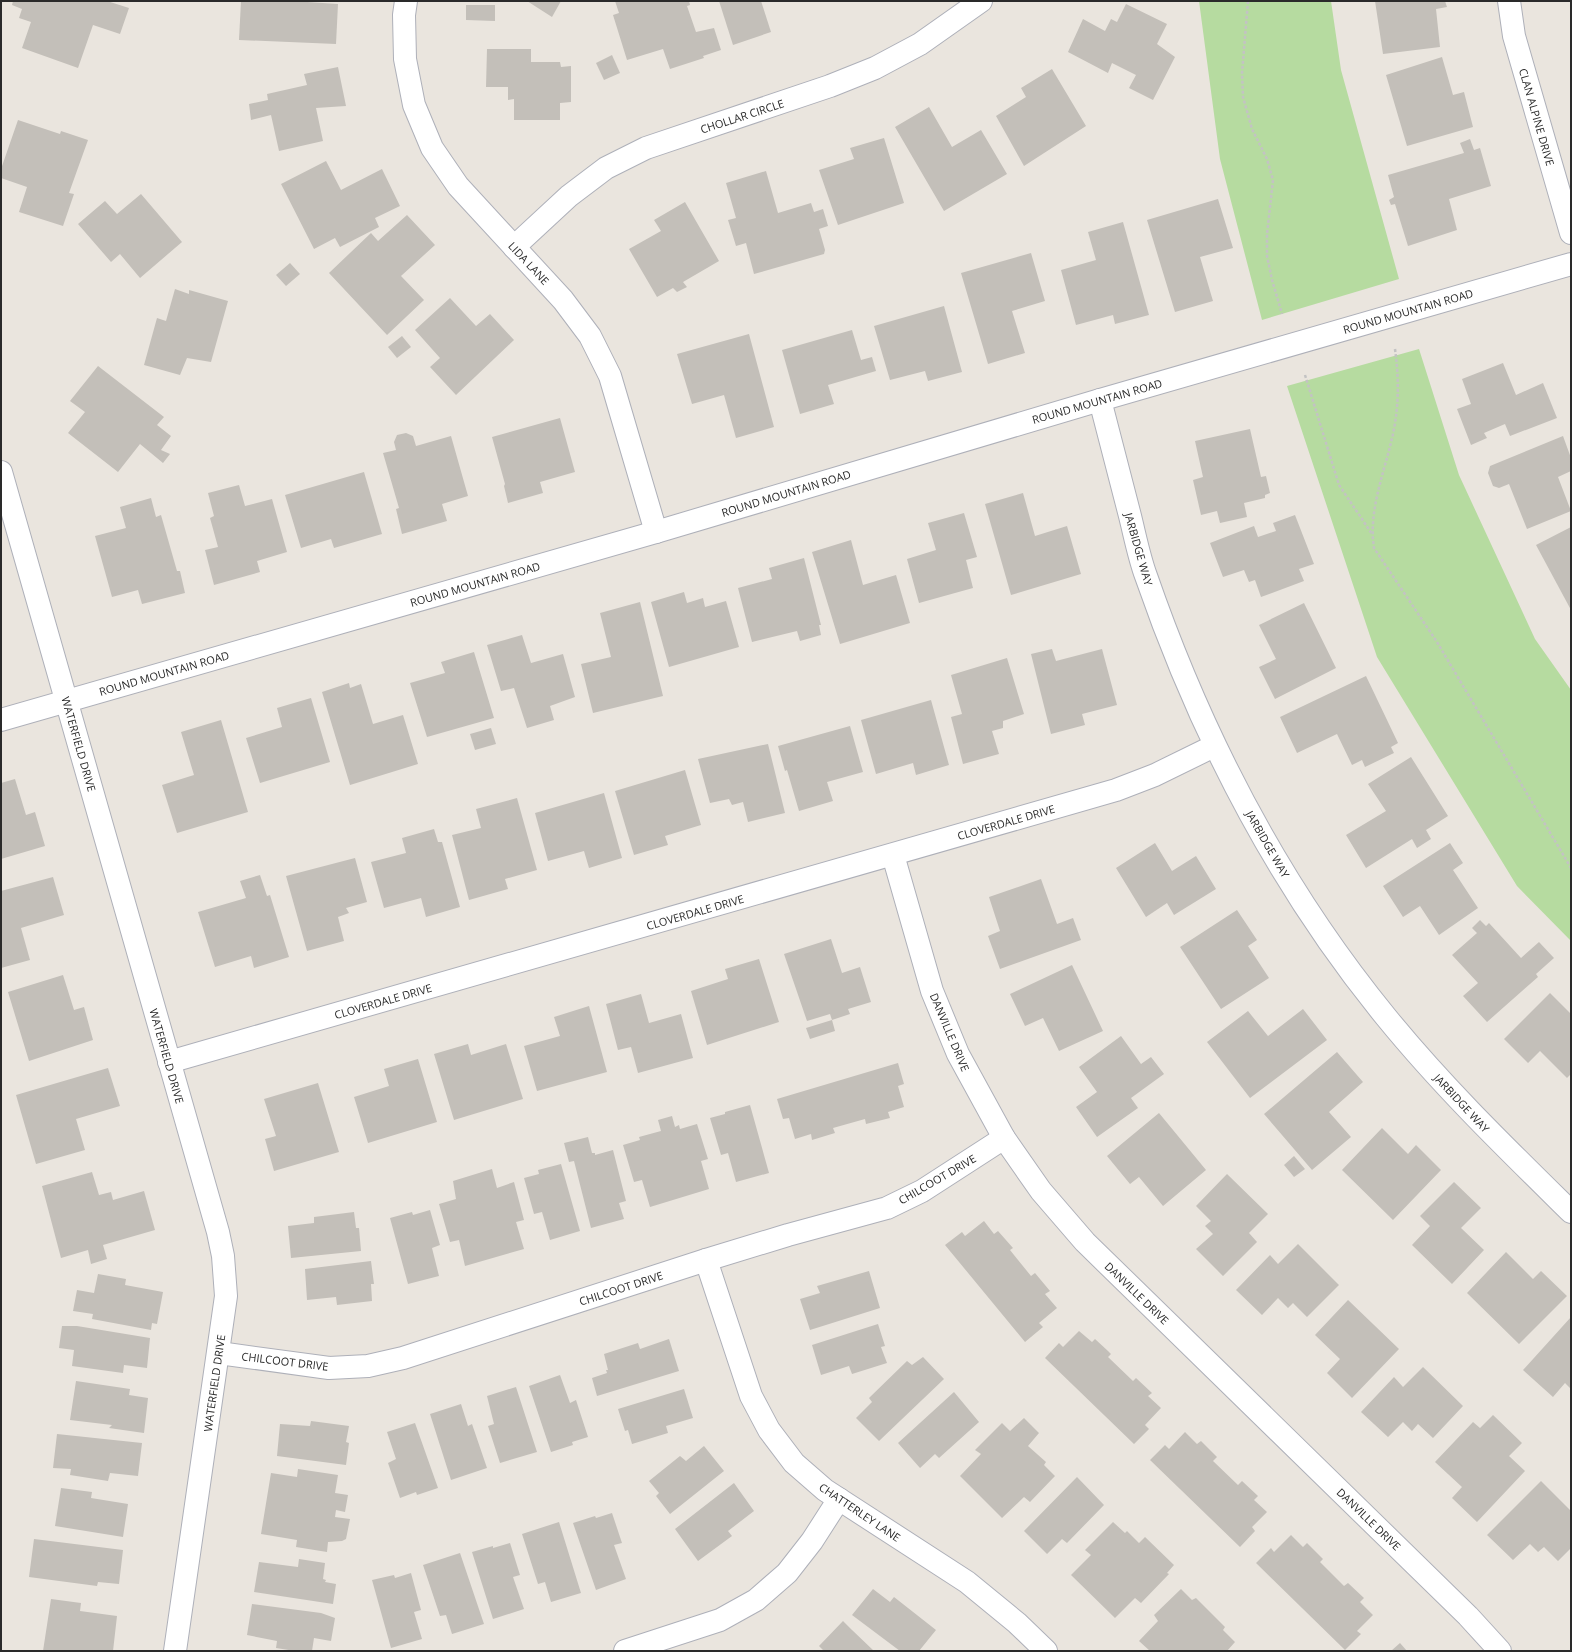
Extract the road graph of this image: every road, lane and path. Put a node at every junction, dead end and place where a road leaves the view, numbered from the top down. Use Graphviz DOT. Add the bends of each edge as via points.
graph roads {
  1 [pos="406,1"];
  2 [pos="981,1"];
  3 [pos="1248,1"];
  4 [pos="1509,1"];
  5 [pos="1571,233"];
  6 [pos="514,247"];
  7 [pos="1571,264"];
  8 [pos="1282,314"];
  9 [pos="1395,349"];
  10 [pos="1305,375"];
  11 [pos="1100,400"];
  12 [pos="1,472"];
  13 [pos="656,532"];
  14 [pos="1372,535"];
  15 [pos="66,701"];
  16 [pos="1,720"];
  17 [pos="1214,746"];
  18 [pos="893,855"];
  19 [pos="1571,868"];
  20 [pos="169,1062"];
  21 [pos="1004,1138"];
  22 [pos="1571,1212"];
  23 [pos="706,1260"];
  24 [pos="219,1353"];
  25 [pos="839,1499"];
  26 [pos="175,1651"];
  27 [pos="626,1651"];
  28 [pos="1046,1651"];
  29 [pos="1500,1651"];
  1 -- 6 [label="street, LIDA LANE" via="404,59 414,105 432,148 458,186"];
  2 -- 6 [label="street, CHOLLAR CIRCLE" via="920,44 874,68 830,86 646,148 606,168 569,196"];
  3 -- 8 [label="path" via="1242,73 1243,97 1252,129 1267,159 1273,180 1267,256"];
  4 -- 5 [label="street, CLAN ALPINE DRIVE" via="1514,36"];
  6 -- 13 [label="street, LIDA LANE" via="563,300 590,336 610,376"];
  7 -- 11 [label="street, ROUND MOUNTAIN ROAD"];
  9 -- 14 [label="path" via="1398,400 1374,514"];
  10 -- 14 [label="path" via="1339,485"];
  11 -- 13 [label="street, ROUND MOUNTAIN ROAD"];
  11 -- 17 [label="street, JARBIDGE WAY" via="1144,573 1180,669"];
  12 -- 15 [label="street, WATERFIELD DRIVE"];
  13 -- 15 [label="street, ROUND MOUNTAIN ROAD"];
  14 -- 19 [label="path" via="1374,548 1437,642"];
  15 -- 16 [label="street, ROUND MOUNTAIN ROAD"];
  15 -- 20 [label="street, WATERFIELD DRIVE"];
  17 -- 18 [label="street, CLOVERDALE DRIVE" via="1116,790"];
  17 -- 22 [label="street, JARBIDGE WAY" via="1265,842 1318,926 1385,1016 1446,1088"];
  18 -- 20 [label="street, CLOVERDALE DRIVE"];
  18 -- 21 [label="street, DANVILLE DRIVE" via="932,991 958,1054"];
  20 -- 24 [label="street, WATERFIELD DRIVE" via="223,1256 226,1296"];
  21 -- 23 [label="street, CHILCOOT DRIVE" via="922,1190 887,1208"];
  21 -- 29 [label="street, DANVILLE DRIVE" via="1041,1191 1085,1242 1468,1616"];
  23 -- 24 [label="street, CHILCOOT DRIVE" via="403,1358 368,1366 329,1368"];
  23 -- 25 [label="street, CHATTERLEY LANE" via="751,1396 769,1430 794,1463"];
  24 -- 26 [label="street, WATERFIELD DRIVE"];
  25 -- 27 [label="street" via="812,1541 787,1573 756,1600 720,1620"];
  25 -- 28 [label="street, CHATTERLEY LANE" via="967,1582 1017,1623"];
}
